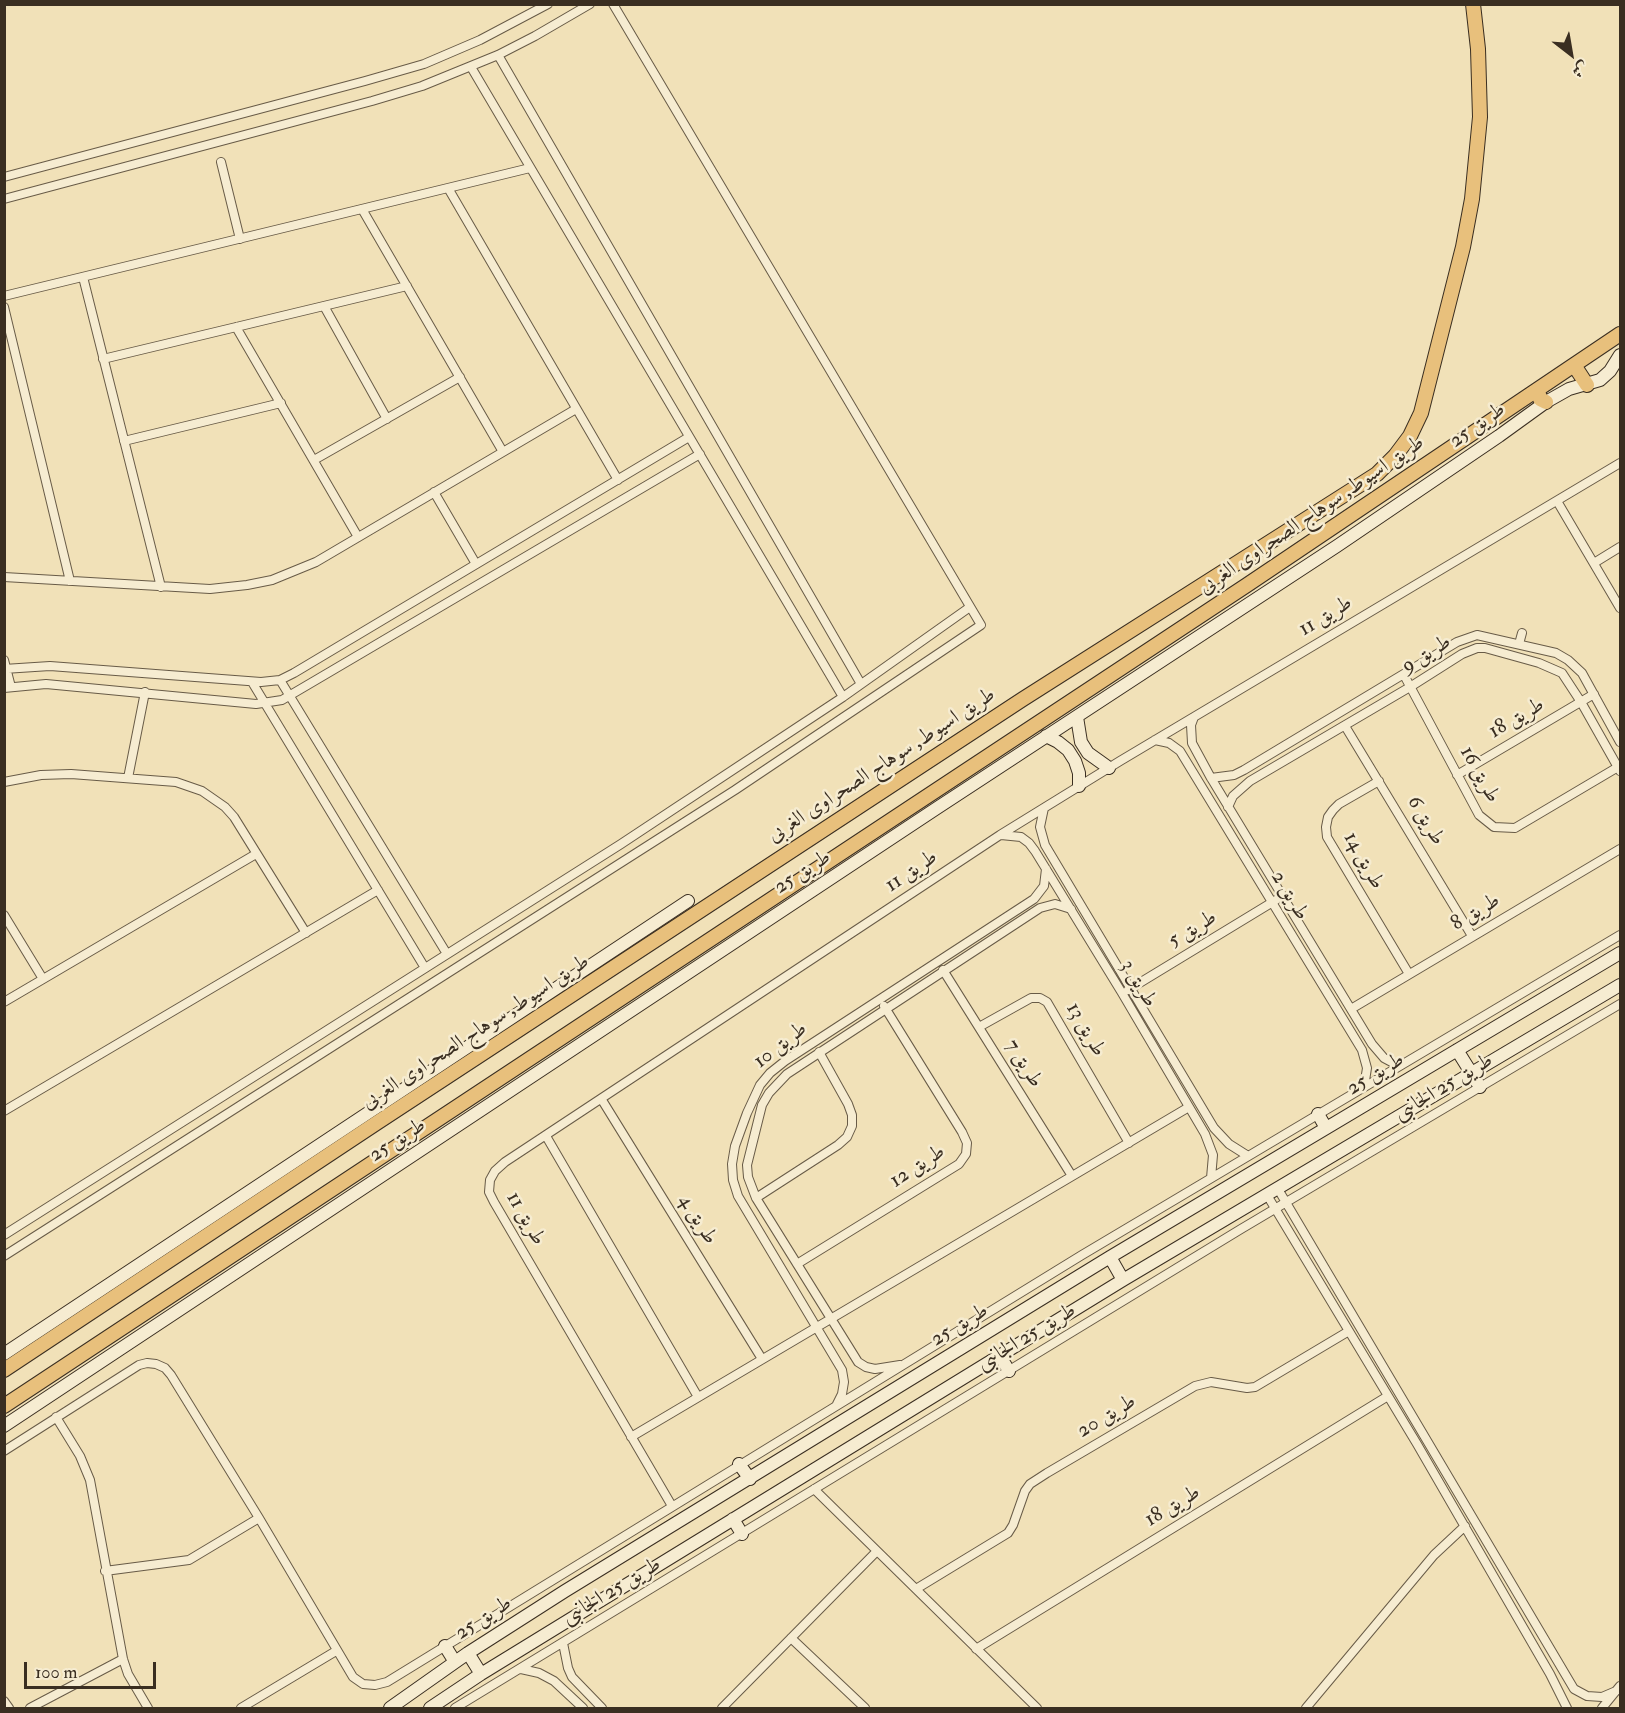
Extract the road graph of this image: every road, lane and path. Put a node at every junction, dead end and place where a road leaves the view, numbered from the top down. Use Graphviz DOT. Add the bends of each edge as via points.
graph roads {
  1 [pos="548,4"];
  2 [pos="590,4"];
  3 [pos="613,4"];
  4 [pos="1473,4"];
  5 [pos="498,55"];
  6 [pos="471,67"];
  7 [pos="221,162"];
  8 [pos="530,168"];
  9 [pos="4,177"];
  10 [pos="448,188"];
  11 [pos="4,199"];
  12 [pos="362,209"];
  13 [pos="240,239"];
  14 [pos="83,277"];
  15 [pos="407,286"];
  16 [pos="4,296"];
  17 [pos="324,306"];
  18 [pos="4,308"];
  19 [pos="236,327"];
  20 [pos="1620,334"];
  21 [pos="1620,355"];
  22 [pos="103,359"];
  23 [pos="1574,365"];
  24 [pos="460,377"];
  25 [pos="1587,385"];
  26 [pos="1538,390"];
  27 [pos="1546,402"];
  28 [pos="281,403"];
  29 [pos="576,409"];
  30 [pos="387,419"];
  31 [pos="689,437"];
  32 [pos="124,441"];
  33 [pos="503,452"];
  34 [pos="700,454"];
  35 [pos="314,460"];
  36 [pos="1620,463"];
  37 [pos="618,480"];
  38 [pos="434,492"];
  39 [pos="1557,501"];
  40 [pos="358,537"];
  41 [pos="1620,547"];
  42 [pos="1594,563"];
  43 [pos="476,564"];
  44 [pos="4,577"];
  45 [pos="70,581"];
  46 [pos="161,587"];
  47 [pos="970,607"];
  48 [pos="1620,608"];
  49 [pos="1522,633"];
  50 [pos="1519,644"];
  51 [pos="5,666"];
  52 [pos="1404,675"];
  53 [pos="280,680"];
  54 [pos="252,682"];
  55 [pos="861,684"];
  56 [pos="1410,687"];
  57 [pos="8,688"];
  58 [pos="145,692"];
  59 [pos="1594,694"];
  60 [pos="843,696"];
  61 [pos="290,697"];
  62 [pos="1581,702"];
  63 [pos="266,704"];
  64 [pos="1077,717"];
  65 [pos="1195,717"];
  66 [pos="1345,726"];
  67 [pos="1046,736"];
  68 [pos="1155,740"];
  69 [pos="1620,742"];
  70 [pos="1109,768"];
  71 [pos="1619,769"];
  72 [pos="1457,775"];
  73 [pos="128,778"];
  74 [pos="1211,778"];
  75 [pos="1379,781"];
  76 [pos="4,782"];
  77 [pos="1078,786"];
  78 [pos="1228,807"];
  79 [pos="1044,808"];
  80 [pos="1000,835"];
  81 [pos="1620,849"];
  82 [pos="256,854"];
  83 [pos="1046,869"];
  84 [pos="378,890"];
  85 [pos="1282,897"];
  86 [pos="688,901"];
  87 [pos="1272,903"];
  88 [pos="1071,909"];
  89 [pos="696,913"];
  90 [pos="4,915"];
  91 [pos="306,933"];
  92 [pos="1620,935"];
  93 [pos="1472,936"];
  94 [pos="1620,953"];
  95 [pos="447,954"];
  96 [pos="425,968"];
  97 [pos="944,970"];
  98 [pos="1409,974"];
  99 [pos="43,979"];
  100 [pos="1620,985"];
  101 [pos="1126,991"];
  102 [pos="879,999"];
  103 [pos="4,1002"];
  104 [pos="1620,1004"];
  105 [pos="885,1008"];
  106 [pos="1351,1009"];
  107 [pos="980,1027"];
  108 [pos="1457,1050"];
  109 [pos="819,1052"];
  110 [pos="1399,1066"];
  111 [pos="1472,1073"];
  112 [pos="770,1074"];
  113 [pos="777,1082"];
  114 [pos="1364,1087"];
  115 [pos="1480,1087"];
  116 [pos="602,1100"];
  117 [pos="1189,1107"];
  118 [pos="4,1111"];
  119 [pos="1318,1114"];
  120 [pos="1326,1128"];
  121 [pos="546,1136"];
  122 [pos="1129,1143"];
  123 [pos="1248,1156"];
  124 [pos="1072,1176"];
  125 [pos="1211,1178"];
  126 [pos="751,1189"];
  127 [pos="1272,1192"];
  128 [pos="738,1196"];
  129 [pos="756,1198"];
  130 [pos="1286,1202"];
  131 [pos="1275,1208"];
  132 [pos="4,1235"];
  133 [pos="4,1256"];
  134 [pos="1110,1257"];
  135 [pos="797,1264"];
  136 [pos="1124,1280"];
  137 [pos="830,1319"];
  138 [pos="818,1326"];
  139 [pos="1349,1331"];
  140 [pos="4,1354"];
  141 [pos="1000,1356"];
  142 [pos="762,1359"];
  143 [pos="906,1364"];
  144 [pos="4,1370"];
  145 [pos="1009,1371"];
  146 [pos="1388,1396"];
  147 [pos="698,1397"];
  148 [pos="837,1404"];
  149 [pos="4,1406"];
  150 [pos="56,1417"];
  151 [pos="4,1426"];
  152 [pos="631,1437"];
  153 [pos="1425,1438"];
  154 [pos="1417,1444"];
  155 [pos="4,1451"];
  156 [pos="739,1464"];
  157 [pos="750,1479"];
  158 [pos="814,1489"];
  159 [pos="672,1506"];
  160 [pos="259,1518"];
  161 [pos="733,1519"];
  162 [pos="1465,1526"];
  163 [pos="742,1534"];
  164 [pos="877,1551"];
  165 [pos="1494,1555"];
  166 [pos="1485,1561"];
  167 [pos="105,1571"];
  168 [pos="916,1589"];
  169 [pos="1528,1612"];
  170 [pos="1518,1618"];
  171 [pos="791,1638"];
  172 [pos="563,1643"];
  173 [pos="445,1646"];
  174 [pos="976,1648"];
  175 [pos="336,1652"];
  176 [pos="468,1653"];
  177 [pos="123,1659"];
  178 [pos="455,1662"];
  179 [pos="521,1668"];
  180 [pos="1561,1668"];
  181 [pos="481,1674"];
  182 [pos="1550,1674"];
  183 [pos="1574,1689"];
  184 [pos="1618,1689"];
  185 [pos="1562,1696"];
  186 [pos="4,1701"];
  187 [pos="9,1708"];
  188 [pos="30,1708"];
  189 [pos="148,1708"];
  190 [pos="241,1708"];
  191 [pos="390,1708"];
  192 [pos="430,1708"];
  193 [pos="455,1708"];
  194 [pos="582,1708"];
  195 [pos="602,1708"];
  196 [pos="722,1708"];
  197 [pos="865,1708"];
  198 [pos="1037,1708"];
  199 [pos="1306,1708"];
  200 [pos="1567,1708"];
  201 [pos="1602,1708"];
  1 -- 9 [label="street" via="424,64"];
  2 -- 5 [label="street"];
  3 -- 47 [label="street"];
  4 -- 89 [label="main road, طريق اسيوط, سوهاج الصحراوى الغربى" via="1479,50 1480,117 1472,199 1421,413 1395,456 1356,489 1023,699"];
  5 -- 6 [label="street"];
  5 -- 55 [label="street"];
  6 -- 8 [label="street"];
  6 -- 11 [label="street" via="372,101"];
  7 -- 13 [label="street"];
  8 -- 10 [label="street"];
  8 -- 31 [label="street"];
  10 -- 12 [label="street"];
  10 -- 29 [label="street"];
  12 -- 13 [label="street"];
  12 -- 15 [label="street"];
  13 -- 14 [label="street"];
  14 -- 16 [label="street"];
  14 -- 22 [label="street"];
  15 -- 17 [label="street"];
  15 -- 24 [label="street"];
  17 -- 19 [label="street"];
  17 -- 30 [label="street"];
  18 -- 45 [label="street"];
  19 -- 22 [label="street"];
  19 -- 28 [label="street"];
  20 -- 23 [label="main road, طريق اسيوط, سوهاج الصحراوى الغربى"];
  21 -- 25 [label="street, طريق 25" via="1610,371"];
  22 -- 32 [label="street"];
  23 -- 25 [label="main road"];
  23 -- 26 [label="main road, طريق اسيوط, سوهاج الصحراوى الغربى"];
  24 -- 30 [label="street"];
  24 -- 33 [label="street"];
  25 -- 27 [label="street, طريق 25" via="1569,389"];
  26 -- 27 [label="main road" via="1540,399"];
  26 -- 149 [label="main road, طريق اسيوط, سوهاج الصحراوى الغربى"];
  27 -- 64 [label="street, طريق 25" via="1337,546"];
  28 -- 32 [label="street"];
  28 -- 35 [label="street"];
  29 -- 33 [label="street"];
  29 -- 37 [label="street"];
  30 -- 35 [label="street"];
  31 -- 34 [label="street"];
  31 -- 37 [label="street"];
  32 -- 46 [label="street"];
  33 -- 38 [label="street"];
  34 -- 60 [label="street"];
  34 -- 61 [label="street"];
  35 -- 40 [label="street"];
  36 -- 39 [label="street, طريق 11"];
  37 -- 43 [label="street"];
  38 -- 40 [label="street"];
  38 -- 43 [label="street"];
  39 -- 42 [label="street"];
  39 -- 65 [label="street, طريق 11"];
  40 -- 46 [label="street" via="316,562 272,580 216,589"];
  41 -- 42 [label="street"];
  42 -- 48 [label="street"];
  43 -- 53 [label="street"];
  44 -- 45 [label="street"];
  45 -- 46 [label="street"];
  47 -- 55 [label="street"];
  47 -- 133 [label="street" via="981,625 735,790"];
  49 -- 50 [label="street"];
  50 -- 52 [label="street, طريق 9" via="1485,636 1467,638"];
  50 -- 59 [label="street, طريق 9" via="1568,660 1582,673"];
  51 -- 54 [label="street"];
  51 -- 57 [label="street"];
  52 -- 56 [label="street, طريق 16"];
  52 -- 74 [label="street, طريق 9" via="1244,770"];
  53 -- 54 [label="street"];
  53 -- 61 [label="street"];
  54 -- 63 [label="street"];
  55 -- 60 [label="street"];
  56 -- 62 [label="street, طريق 9" via="1469,650 1485,648 1550,666 1562,673"];
  56 -- 66 [label="street, طريق 9"];
  56 -- 72 [label="street, طريق 16"];
  57 -- 58 [label="street" via="46,684"];
  58 -- 63 [label="street"];
  58 -- 73 [label="street"];
  59 -- 62 [label="street, طريق 18"];
  59 -- 69 [label="street, طريق 9"];
  60 -- 95 [label="street" via="640,832"];
  61 -- 63 [label="street"];
  61 -- 95 [label="street"];
  62 -- 71 [label="street, طريق 9"];
  62 -- 72 [label="street, طريق 18"];
  63 -- 84 [label="street"];
  64 -- 67 [label="street, طريق 25"];
  64 -- 70 [label="street" via="1085,748"];
  65 -- 68 [label="street, طريق 11"];
  65 -- 74 [label="street, طريق 2" via="1191,725 1192,743"];
  66 -- 75 [label="street, طريق 6"];
  66 -- 78 [label="street, طريق 9" via="1250,781 1233,796"];
  67 -- 77 [label="street" via="1068,750 1079,774"];
  67 -- 151 [label="street, طريق 25"];
  68 -- 70 [label="street, طريق 11"];
  68 -- 87 [label="street, طريق 2" via="1180,751"];
  70 -- 77 [label="street, طريق 11"];
  71 -- 72 [label="street, طريق 16" via="1515,828 1504,829 1494,827 1479,815"];
  73 -- 76 [label="street" via="59,774"];
  73 -- 82 [label="street" via="176,782 202,790 234,817"];
  74 -- 78 [label="street, طريق 2"];
  75 -- 93 [label="street, طريق 6"];
  75 -- 98 [label="street, طريق 14" via="1333,810 1328,817 1327,837"];
  77 -- 79 [label="street, طريق 11"];
  78 -- 85 [label="street, طريق 2"];
  79 -- 80 [label="street, طريق 11"];
  79 -- 101 [label="street, طريق 3" via="1040,827 1045,845"];
  80 -- 83 [label="street, طريق 3" via="1021,837"];
  80 -- 116 [label="street, طريق 11"];
  81 -- 93 [label="street, طريق 8"];
  82 -- 91 [label="street"];
  82 -- 99 [label="street"];
  83 -- 88 [label="street, طريق 3"];
  83 -- 102 [label="street, طريق 10" via="1044,886 1034,899"];
  84 -- 91 [label="street"];
  84 -- 96 [label="street"];
  85 -- 87 [label="street, طريق 5"];
  85 -- 106 [label="street, طريق 2"];
  86 -- 89 [label="main road"];
  86 -- 140 [label="street"];
  87 -- 101 [label="street, طريق 5"];
  87 -- 114 [label="street, طريق 2" via="1362,1050 1367,1068"];
  88 -- 97 [label="street, طريق 10" via="1055,904 1040,908"];
  88 -- 101 [label="street, طريق 3"];
  89 -- 144 [label="main road, طريق اسيوط, سوهاج الصحراوى الغربى"];
  90 -- 99 [label="street"];
  91 -- 118 [label="street"];
  92 -- 110 [label="street"];
  93 -- 98 [label="street, طريق 8"];
  94 -- 108 [label="street, طريق 25"];
  95 -- 96 [label="street"];
  96 -- 132 [label="street"];
  97 -- 105 [label="street, طريق 10"];
  97 -- 107 [label="street, طريق 7"];
  98 -- 106 [label="street, طريق 8"];
  99 -- 103 [label="street"];
  100 -- 111 [label="street"];
  101 -- 117 [label="street, طريق 3"];
  101 -- 123 [label="street, طريق 3" via="1214,1128"];
  102 -- 105 [label="street, طريق 12"];
  102 -- 112 [label="street, طريق 10"];
  104 -- 115 [label="street, طريق 25 الجانبى"];
  105 -- 109 [label="street, طريق 10"];
  105 -- 135 [label="street, طريق 12" via="962,1132 966,1154 959,1164"];
  106 -- 110 [label="street, طريق 2" via="1377,1051"];
  107 -- 122 [label="street, طريق 13" via="1032,998 1047,1002"];
  107 -- 124 [label="street, طريق 7"];
  108 -- 111 [label="street"];
  108 -- 120 [label="street, طريق 25"];
  109 -- 113 [label="street, طريق 10"];
  109 -- 129 [label="street" via="848,1104 852,1126 838,1145"];
  110 -- 114 [label="street"];
  111 -- 115 [label="street"];
  111 -- 127 [label="street"];
  112 -- 113 [label="street"];
  112 -- 128 [label="street, طريق 10" via="753,1097 735,1146 732,1164"];
  113 -- 126 [label="street, طريق 10" via="757,1118 747,1165"];
  114 -- 119 [label="street"];
  115 -- 130 [label="street, طريق 25 الجانبى"];
  116 -- 121 [label="street, طريق 11"];
  116 -- 142 [label="street, طريق 4"];
  117 -- 122 [label="street"];
  117 -- 125 [label="street, طريق 3" via="1210,1144"];
  119 -- 120 [label="street"];
  119 -- 123 [label="street"];
  120 -- 134 [label="street, طريق 25"];
  121 -- 147 [label="street"];
  121 -- 152 [label="street, طريق 11" via="495,1171 489,1192"];
  122 -- 124 [label="street"];
  123 -- 125 [label="street"];
  124 -- 137 [label="street"];
  125 -- 143 [label="street"];
  126 -- 128 [label="street"];
  126 -- 129 [label="street, طريق 10"];
  127 -- 130 [label="street"];
  127 -- 131 [label="street"];
  127 -- 136 [label="street"];
  128 -- 138 [label="street, طريق 10"];
  129 -- 135 [label="street, طريق 10"];
  130 -- 131 [label="street, طريق 25 الجانبى"];
  130 -- 153 [label="street"];
  131 -- 139 [label="street"];
  131 -- 145 [label="street, طريق 25 الجانبى"];
  134 -- 136 [label="street"];
  134 -- 157 [label="street, طريق 25"];
  135 -- 137 [label="street, طريق 10"];
  136 -- 141 [label="street"];
  137 -- 138 [label="street"];
  137 -- 143 [label="street, طريق 10" via="858,1362 866,1367"];
  138 -- 142 [label="street"];
  138 -- 148 [label="street, طريق 10" via="842,1371 844,1382"];
  139 -- 146 [label="street"];
  139 -- 168 [label="street, طريق 20" via="1255,1387 1210,1382 1195,1386 1047,1473 1025,1491 1008,1533"];
  141 -- 145 [label="street"];
  141 -- 161 [label="street"];
  142 -- 147 [label="street"];
  143 -- 148 [label="street"];
  145 -- 158 [label="street, طريق 25 الجانبى"];
  146 -- 154 [label="street"];
  146 -- 174 [label="street, طريق 18"];
  147 -- 152 [label="street"];
  148 -- 156 [label="street"];
  150 -- 155 [label="street"];
  150 -- 160 [label="street" via="138,1365 165,1368"];
  150 -- 167 [label="street" via="90,1480"];
  152 -- 159 [label="street, طريق 11"];
  153 -- 154 [label="street"];
  153 -- 165 [label="street"];
  154 -- 162 [label="street"];
  156 -- 157 [label="street"];
  156 -- 159 [label="street"];
  157 -- 176 [label="street, طريق 25"];
  158 -- 163 [label="street, طريق 25 الجانبى"];
  158 -- 164 [label="street"];
  159 -- 173 [label="street"];
  160 -- 167 [label="street" via="189,1560"];
  160 -- 175 [label="street"];
  161 -- 163 [label="street"];
  161 -- 181 [label="street"];
  162 -- 166 [label="street"];
  162 -- 199 [label="street" via="1434,1555"];
  163 -- 172 [label="street, طريق 25 الجانبى"];
  164 -- 168 [label="street"];
  164 -- 171 [label="street"];
  165 -- 166 [label="street"];
  165 -- 169 [label="street"];
  166 -- 170 [label="street"];
  167 -- 177 [label="street"];
  168 -- 174 [label="street"];
  169 -- 170 [label="street"];
  169 -- 180 [label="street"];
  170 -- 182 [label="street"];
  171 -- 196 [label="street"];
  171 -- 197 [label="street"];
  172 -- 179 [label="street, طريق 25 الجانبى"];
  172 -- 195 [label="street" via="572,1677"];
  173 -- 175 [label="street" via="387,1682 375,1685 363,1684 353,1677"];
  173 -- 178 [label="street"];
  174 -- 198 [label="street"];
  175 -- 190 [label="street"];
  176 -- 178 [label="street, طريق 25"];
  176 -- 181 [label="street"];
  177 -- 188 [label="street"];
  177 -- 189 [label="street"];
  178 -- 191 [label="street, طريق 25"];
  179 -- 193 [label="street, طريق 25 الجانبى"];
  179 -- 194 [label="street" via="554,1681"];
  180 -- 182 [label="street"];
  180 -- 183 [label="street"];
  181 -- 192 [label="street"];
  182 -- 185 [label="street"];
  183 -- 184 [label="street" via="1587,1696 1602,1697"];
  183 -- 185 [label="street"];
  184 -- 201 [label="street"];
  185 -- 200 [label="street"];
  186 -- 187 [label="street"];
}
